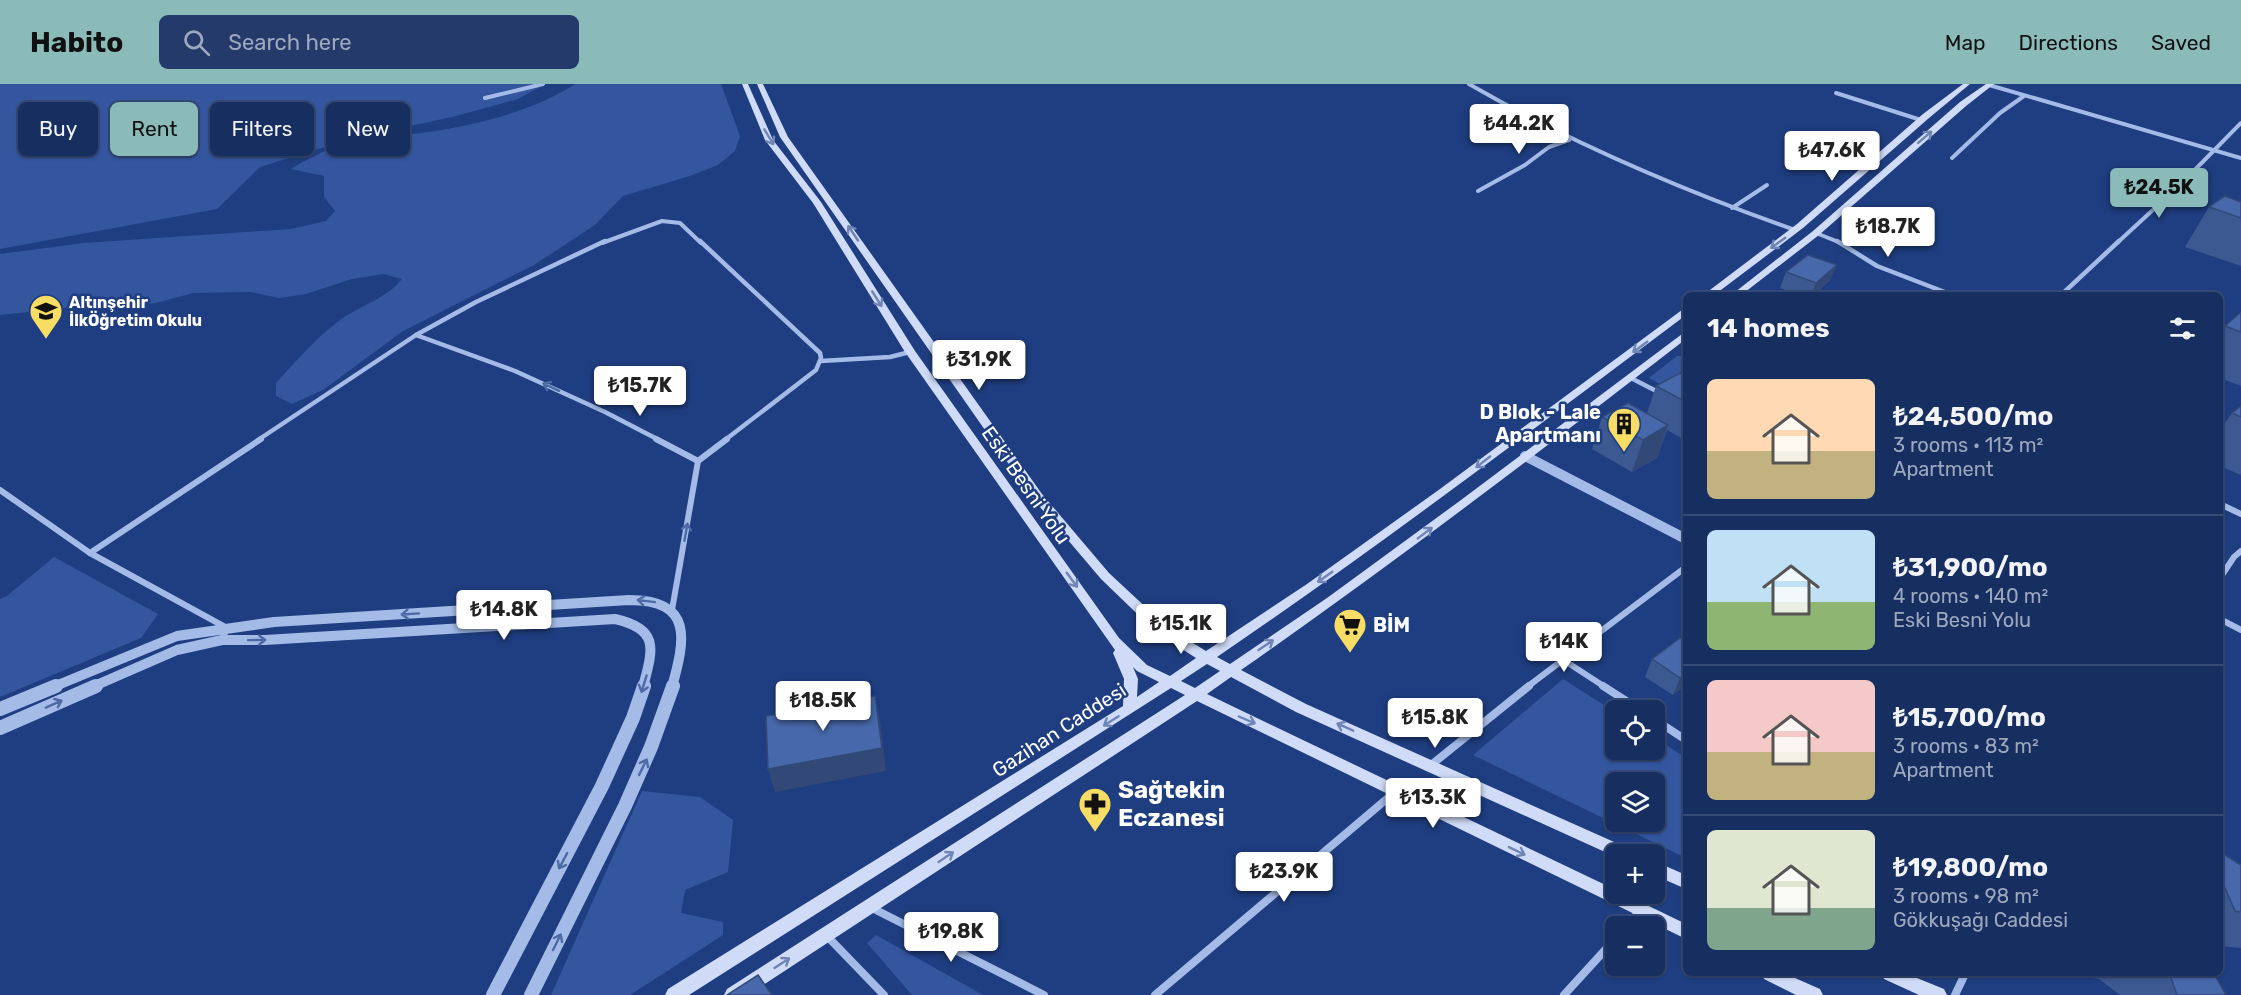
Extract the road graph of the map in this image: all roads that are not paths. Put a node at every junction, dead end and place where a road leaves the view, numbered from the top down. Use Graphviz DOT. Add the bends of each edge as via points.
graph roads {
  1 [pos="543,84"];
  2 [pos="745,84"];
  3 [pos="760,84"];
  4 [pos="1469,84"];
  5 [pos="1967,84"];
  6 [pos="1990,85"];
  7 [pos="1836,93"];
  8 [pos="2024,96"];
  9 [pos="484,99"];
  10 [pos="1922,120"];
  11 [pos="2241,123"];
  12 [pos="1569,140"];
  13 [pos="2212,150"];
  14 [pos="1952,158"];
  15 [pos="2241,158"];
  16 [pos="1767,185"];
  17 [pos="1478,191"];
  18 [pos="1732,208"];
  19 [pos="1796,230"];
  20 [pos="1816,233"];
  21 [pos="1711,292"];
  22 [pos="1739,292"];
  23 [pos="1945,292"];
  24 [pos="2064,292"];
  25 [pos="1683,312"];
  26 [pos="416,335"];
  27 [pos="1683,339"];
  28 [pos="910,352"];
  29 [pos="821,361"];
  30 [pos="1629,377"];
  31 [pos="1667,397"];
  32 [pos="1525,456"];
  33 [pos="698,461"];
  34 [pos="0,490"];
  35 [pos="2223,505"];
  36 [pos="2241,514"];
  37 [pos="1683,537"];
  38 [pos="2241,551"];
  39 [pos="90,553"];
  40 [pos="1683,569"];
  41 [pos="2223,573"];
  42 [pos="672,610"];
  43 [pos="2223,621"];
  44 [pos="2241,630"];
  45 [pos="225,634"];
  46 [pos="1114,641"];
  47 [pos="1206,657"];
  48 [pos="1562,659"];
  49 [pos="1229,670"];
  50 [pos="1169,682"];
  51 [pos="1195,695"];
  52 [pos="1625,700"];
  53 [pos="0,709"];
  54 [pos="1130,709"];
  55 [pos="1665,726"];
  56 [pos="0,728"];
  57 [pos="1683,738"];
  58 [pos="1431,765"];
  59 [pos="1395,792"];
  60 [pos="1605,845"];
  61 [pos="1665,872"];
  62 [pos="1683,881"];
  63 [pos="870,907"];
  64 [pos="1640,910"];
  65 [pos="1635,916"];
  66 [pos="1683,932"];
  67 [pos="826,935"];
  68 [pos="1605,950"];
  69 [pos="1774,976"];
  70 [pos="1895,976"];
  71 [pos="1964,976"];
  72 [pos="493,995"];
  73 [pos="531,995"];
  74 [pos="674,995"];
  75 [pos="733,995"];
  76 [pos="884,995"];
  77 [pos="1044,995"];
  78 [pos="1155,995"];
  79 [pos="1564,995"];
  80 [pos="1814,995"];
  81 [pos="1938,995"];
  82 [pos="1955,995"];
  1 -- 9 [label="street"];
  2 -- 28 [label="main road, Eski Besni Yolu, one-way" via="770,140 817,202"];
  47 -- 3 [label="main road, Eski Besni Yolu, one-way" via="1162,630 1104,576 1038,497 784,137"];
  4 -- 12 [label="street"];
  5 -- 10 [label="main road"];
  6 -- 8 [label="street"];
  20 -- 6 [label="main road, one-way" via="1963,104"];
  7 -- 10 [label="street"];
  8 -- 13 [label="street"];
  8 -- 14 [label="street"];
  10 -- 19 [label="main road"];
  11 -- 13 [label="street"];
  12 -- 17 [label="street" via="1549,147"];
  12 -- 18 [label="street"];
  13 -- 15 [label="street"];
  13 -- 24 [label="street" via="2180,185"];
  16 -- 18 [label="street"];
  18 -- 19 [label="street"];
  19 -- 21 [label="main road, one-way"];
  20 -- 22 [label="main road"];
  20 -- 23 [label="street" via="1841,243 1877,266"];
  25 -- 47 [label="main road, Gazihan Caddesi, one-way" via="1399,525"];
  26 -- 29 [label="street" via="616,236 652,223 672,221 680,223 820,353"];
  33 -- 26 [label="street, one-way" via="525,375"];
  26 -- 39 [label="street"];
  27 -- 30 [label="main road"];
  28 -- 29 [label="street"];
  28 -- 46 [label="main road, Eski Besni Yolu, one-way"];
  29 -- 33 [label="street" via="816,370"];
  30 -- 31 [label="street"];
  30 -- 32 [label="main road"];
  32 -- 37 [label="street"];
  49 -- 32 [label="main road, one-way" via="1402,550"];
  42 -- 33 [label="street, one-way"];
  34 -- 39 [label="street"];
  35 -- 36 [label="street"];
  38 -- 41 [label="street"];
  39 -- 45 [label="street"];
  40 -- 48 [label="street"];
  42 -- 45 [label="street, one-way" via="639,599 274,622"];
  73 -- 42 [label="street, one-way" via="650,752 683,647 681,624"];
  43 -- 44 [label="street"];
  45 -- 53 [label="street" via="177,636"];
  56 -- 45 [label="street, one-way" via="177,650"];
  45 -- 72 [label="street, one-way" via="264,640 615,619 637,624 649,635 652,652 645,682 619,753"];
  46 -- 50 [label="main road, Eski Besni Yolu" via="1142,669"];
  46 -- 54 [label="main road" via="1130,675"];
  47 -- 49 [label="main road, Eski Besni Yolu"];
  47 -- 50 [label="main road, Gazihan Caddesi"];
  48 -- 52 [label="street"];
  48 -- 58 [label="street"];
  49 -- 51 [label="main road"];
  58 -- 49 [label="main road, Eski Besni Yolu, one-way" via="1301,708"];
  50 -- 51 [label="main road, Eski Besni Yolu"];
  50 -- 54 [label="main road, Gazihan Caddesi"];
  51 -- 59 [label="main road, Eski Besni Yolu, one-way"];
  63 -- 51 [label="main road, one-way"];
  54 -- 74 [label="main road, Gazihan Caddesi, one-way"];
  55 -- 57 [label="street"];
  58 -- 60 [label="main road, Eski Besni Yolu"];
  59 -- 64 [label="main road, Eski Besni Yolu, one-way"];
  59 -- 78 [label="street"];
  61 -- 62 [label="main road"];
  63 -- 67 [label="main road"];
  63 -- 77 [label="street"];
  64 -- 65 [label="street"];
  64 -- 66 [label="main road, Eski Besni Yolu"];
  75 -- 67 [label="main road, one-way"];
  67 -- 76 [label="street"];
  68 -- 79 [label="street"];
  69 -- 80 [label="main road"];
  70 -- 81 [label="main road"];
  71 -- 82 [label="street"];
}
